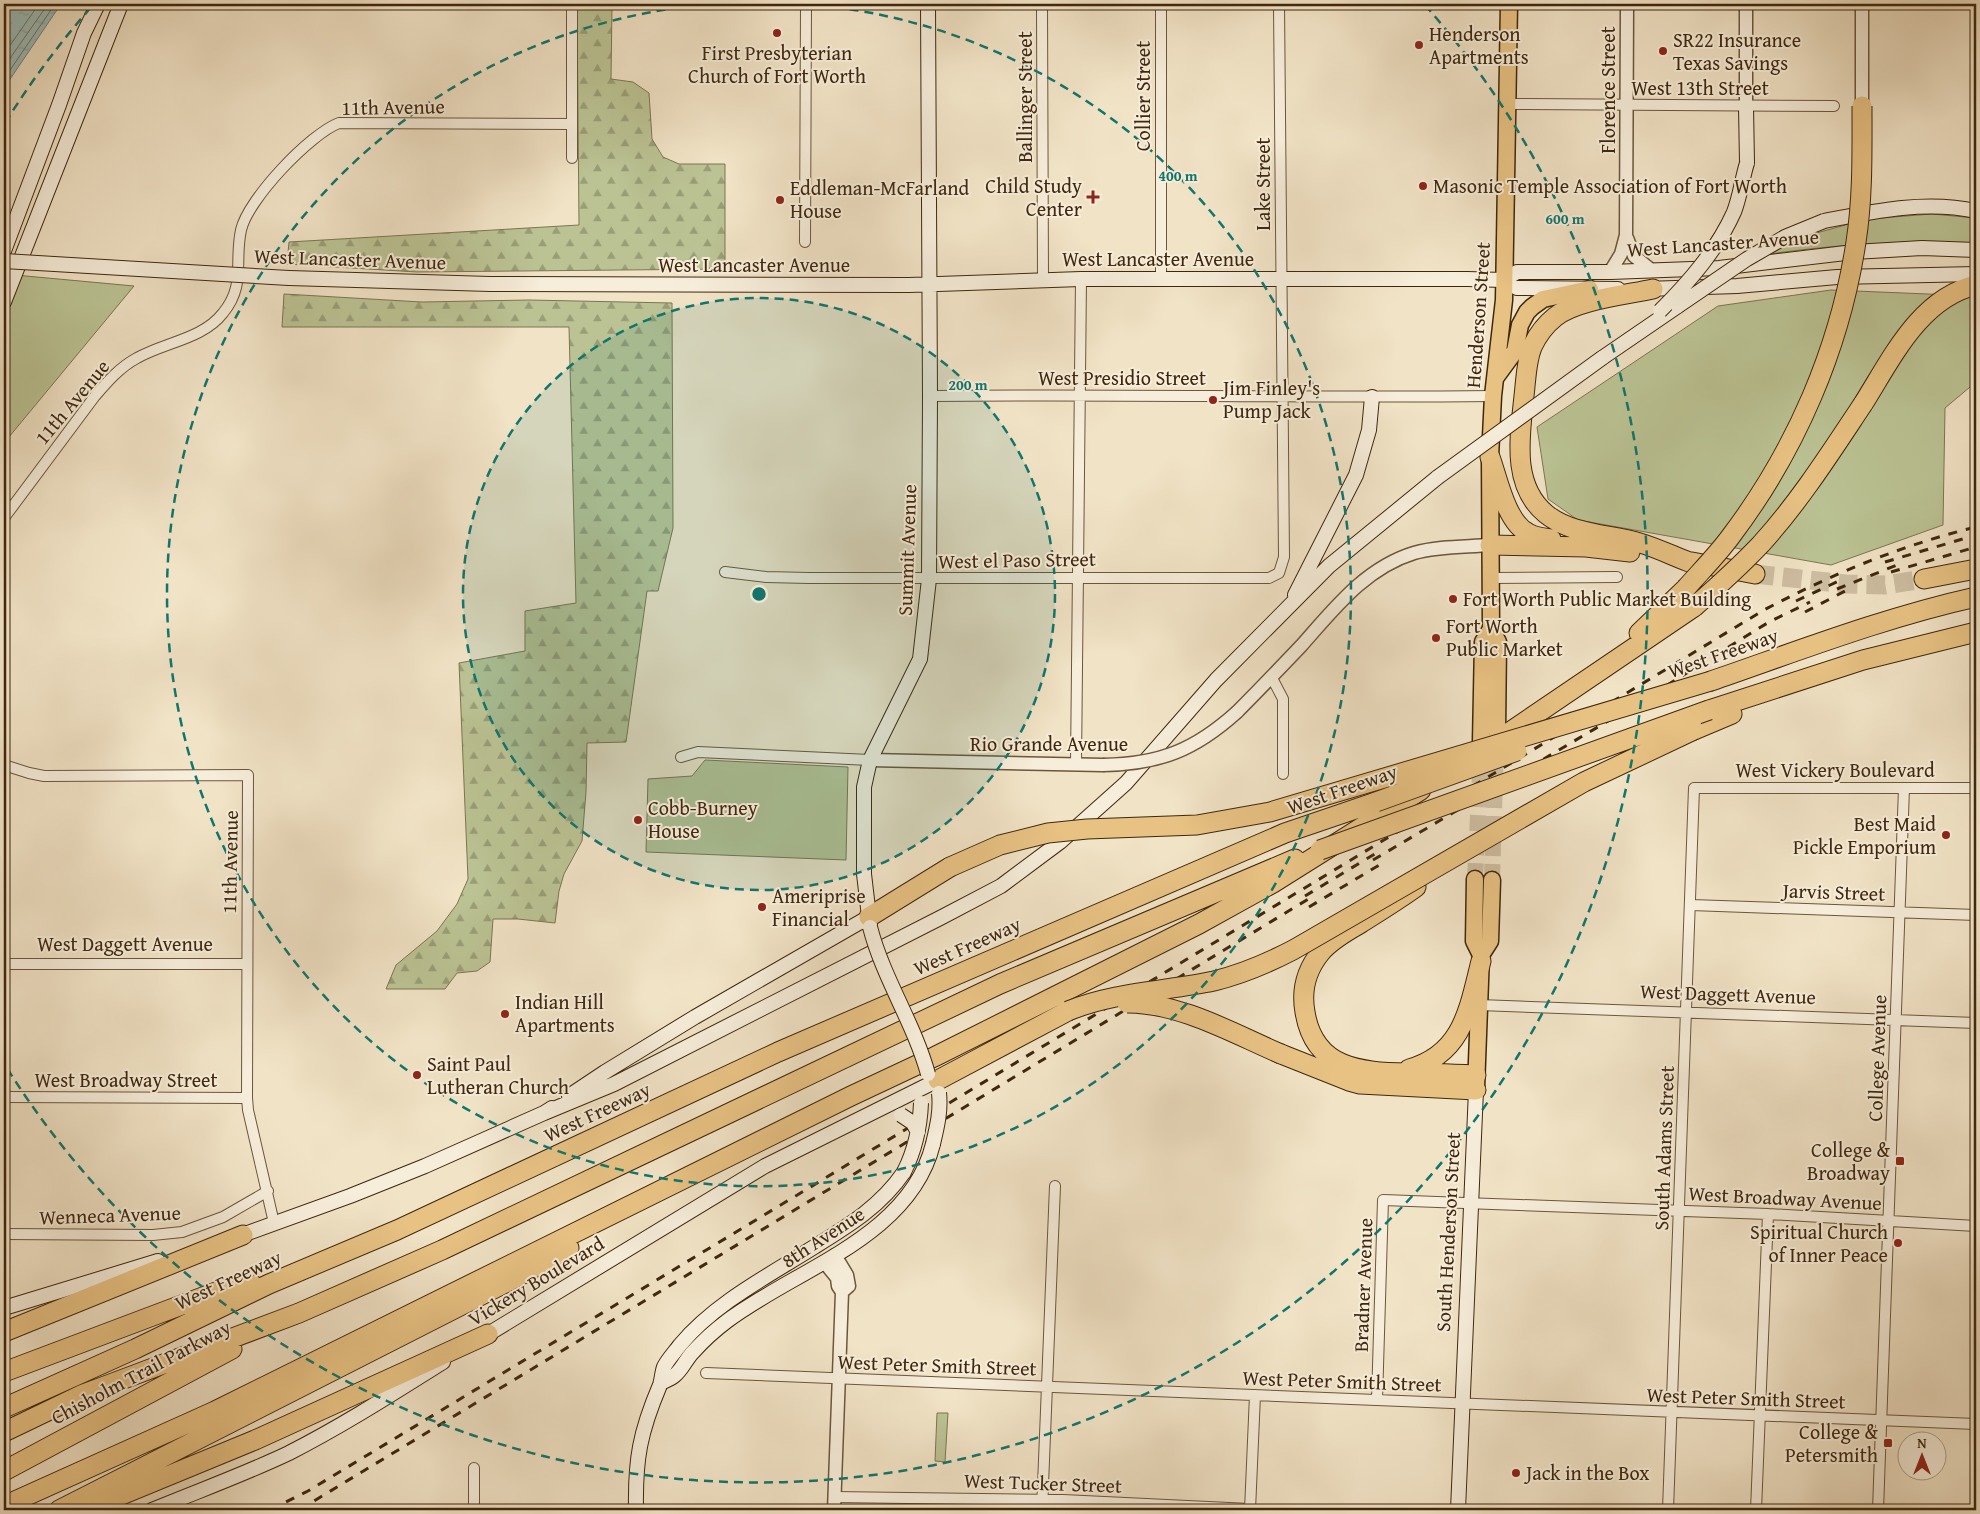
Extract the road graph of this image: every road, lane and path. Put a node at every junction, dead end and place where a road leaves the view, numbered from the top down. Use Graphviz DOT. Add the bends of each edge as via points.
graph roads {
  1 [pos="98,4"];
  2 [pos="122,4"];
  3 [pos="572,4"];
  4 [pos="806,4"];
  5 [pos="928,4"];
  6 [pos="1042,4"];
  7 [pos="1161,4"];
  8 [pos="1279,4"];
  9 [pos="1509,4"];
  10 [pos="1627,4"];
  11 [pos="1746,4"];
  12 [pos="1862,4"];
  13 [pos="1506,104"];
  14 [pos="1627,106"];
  15 [pos="1746,106"];
  16 [pos="1834,106"];
  17 [pos="1862,106"];
  18 [pos="572,124"];
  19 [pos="572,158"];
  20 [pos="1976,211"];
  21 [pos="1626,236"];
  22 [pos="805,242"];
  23 [pos="1976,250"];
  24 [pos="4,251"];
  25 [pos="4,261"];
  26 [pos="1976,267"];
  27 [pos="1650,269"];
  28 [pos="1610,272"];
  29 [pos="1976,274"];
  30 [pos="1837,276"];
  31 [pos="1282,278"];
  32 [pos="1081,279"];
  33 [pos="1161,279"];
  34 [pos="1043,280"];
  35 [pos="1504,280"];
  36 [pos="929,285"];
  37 [pos="1976,285"];
  38 [pos="1590,289"];
  39 [pos="1652,289"];
  40 [pos="6,296"];
  41 [pos="1632,336"];
  42 [pos="1496,377"];
  43 [pos="1080,395"];
  44 [pos="930,396"];
  45 [pos="1283,396"];
  46 [pos="1493,396"];
  47 [pos="1372,397"];
  48 [pos="1490,457"];
  49 [pos="4,518"];
  50 [pos="1490,545"];
  51 [pos="1586,547"];
  52 [pos="1689,562"];
  53 [pos="1976,569"];
  54 [pos="725,572"];
  55 [pos="1279,573"];
  56 [pos="1754,574"];
  57 [pos="1078,577"];
  58 [pos="1491,578"];
  59 [pos="1617,578"];
  60 [pos="929,579"];
  61 [pos="1924,579"];
  62 [pos="1976,597"];
  63 [pos="1286,611"];
  64 [pos="1491,629"];
  65 [pos="1976,632"];
  66 [pos="1863,660"];
  67 [pos="1594,674"];
  68 [pos="1272,678"];
  69 [pos="1711,681"];
  70 [pos="1497,732"];
  71 [pos="1481,742"];
  72 [pos="681,757"];
  73 [pos="870,760"];
  74 [pos="1076,764"];
  75 [pos="4,765"];
  76 [pos="1284,774"];
  77 [pos="1694,788"];
  78 [pos="1904,788"];
  79 [pos="1976,788"];
  80 [pos="1467,849"];
  81 [pos="1475,879"];
  82 [pos="1492,880"];
  83 [pos="1691,905"];
  84 [pos="1900,912"];
  85 [pos="1976,915"];
  86 [pos="870,922"];
  87 [pos="1481,958"];
  88 [pos="4,964"];
  89 [pos="247,964"];
  90 [pos="1479,1005"];
  91 [pos="1068,1011"];
  92 [pos="1686,1012"];
  93 [pos="1896,1020"];
  94 [pos="1976,1023"];
  95 [pos="1394,1072"];
  96 [pos="1476,1082"];
  97 [pos="931,1084"];
  98 [pos="4,1097"];
  99 [pos="247,1098"];
  100 [pos="544,1113"];
  101 [pos="868,1114"];
  102 [pos="780,1131"];
  103 [pos="918,1132"];
  104 [pos="1055,1186"];
  105 [pos="268,1191"];
  106 [pos="1383,1200"];
  107 [pos="1470,1202"];
  108 [pos="1680,1210"];
  109 [pos="1768,1214"];
  110 [pos="1888,1221"];
  111 [pos="274,1223"];
  112 [pos="1976,1226"];
  113 [pos="4,1234"];
  114 [pos="243,1235"];
  115 [pos="829,1258"];
  116 [pos="269,1284"];
  117 [pos="4,1308"];
  118 [pos="299,1313"];
  119 [pos="4,1332"];
  120 [pos="488,1334"];
  121 [pos="4,1372"];
  122 [pos="706,1373"];
  123 [pos="838,1378"];
  124 [pos="661,1383"];
  125 [pos="1047,1386"];
  126 [pos="1255,1395"];
  127 [pos="1377,1400"];
  128 [pos="1462,1404"];
  129 [pos="4,1408"];
  130 [pos="1672,1412"];
  131 [pos="1761,1416"];
  132 [pos="1881,1421"];
  133 [pos="1976,1424"];
  134 [pos="4,1432"];
  135 [pos="474,1468"];
  136 [pos="4,1471"];
  137 [pos="834,1497"];
  138 [pos="1043,1499"];
  139 [pos="94,1502"];
  140 [pos="4,1506"];
  141 [pos="59,1510"];
  142 [pos="152,1510"];
  143 [pos="474,1510"];
  144 [pos="636,1510"];
  145 [pos="834,1510"];
  146 [pos="1042,1510"];
  147 [pos="1250,1510"];
  148 [pos="1458,1510"];
  149 [pos="1668,1510"];
  150 [pos="1756,1510"];
  151 [pos="1878,1510"];
  1 -- 24 [label="main road" via="84,33"];
  2 -- 40 [label="main road"];
  3 -- 18 [label="street"];
  4 -- 22 [label="street"];
  5 -- 36 [label="main road, Summit Avenue"];
  6 -- 34 [label="street, Ballinger Street"];
  7 -- 33 [label="street, Collier Street"];
  8 -- 31 [label="street, Lake Street"];
  9 -- 13 [label="main road, Henderson Street"];
  10 -- 14 [label="street, Florence Street"];
  11 -- 15 [label="street"];
  12 -- 17 [label="street"];
  13 -- 14 [label="street, West 13th Street"];
  13 -- 35 [label="main road, Henderson Street"];
  14 -- 15 [label="street, West 13th Street"];
  14 -- 21 [label="street, Florence Street"];
  15 -- 16 [label="street, West 13th Street"];
  15 -- 41 [label="main road, bridge" via="1746,163 1734,211 1719,239 1685,286"];
  17 -- 67 [label="highway, bridge" via="1862,173 1856,242 1840,315 1799,425 1764,488 1731,537 1686,588"];
  18 -- 19 [label="street"];
  18 -- 49 [label="street, 11th Avenue" via="339,123 330,126 298,154 252,205 240,233 236,294 217,321 198,333 135,359 109,380"];
  20 -- 41 [label="main road, bridge" via="1920,207 1824,221 1785,237"];
  21 -- 27 [label="street, Florence Street" via="1634,256"];
  21 -- 28 [label="street, Florence Street" via="1620,256"];
  23 -- 27 [label="main road, West Lancaster Avenue" via="1903,249 1719,268"];
  25 -- 36 [label="main road, West Lancaster Avenue, bridge" via="289,278 490,284"];
  26 -- 30 [label="main road" via="1905,268"];
  27 -- 28 [label="main road, West Lancaster Avenue"];
  28 -- 35 [label="main road, West Lancaster Avenue" via="1517,272"];
  29 -- 30 [label="main road, West Lancaster Avenue"];
  30 -- 39 [label="main road, West Lancaster Avenue" via="1737,286"];
  31 -- 33 [label="main road, West Lancaster Avenue"];
  31 -- 35 [label="main road, West Lancaster Avenue"];
  31 -- 45 [label="street, Lake Street"];
  32 -- 33 [label="main road, West Lancaster Avenue"];
  32 -- 34 [label="main road, West Lancaster Avenue"];
  32 -- 43 [label="street"];
  34 -- 36 [label="main road, West Lancaster Avenue"];
  35 -- 38 [label="main road, West Lancaster Avenue" via="1517,288"];
  35 -- 42 [label="main road, Henderson Street"];
  36 -- 44 [label="main road, Summit Avenue"];
  37 -- 67 [label="highway, bridge" via="1942,299 1920,318 1814,477 1762,542 1731,574 1694,607"];
  38 -- 39 [label="main road, West Lancaster Avenue"];
  38 -- 42 [label="main road" via="1543,299 1526,312 1515,351"];
  39 -- 52 [label="highway" via="1573,307 1556,316 1542,331 1532,347 1528,364 1521,467 1533,499 1558,522 1640,543"];
  41 -- 63 [label="main road, bridge" via="1438,477 1329,566"];
  42 -- 46 [label="main road, Henderson Street"];
  43 -- 44 [label="street, West Presidio Street"];
  43 -- 45 [label="street, West Presidio Street"];
  43 -- 57 [label="street"];
  44 -- 60 [label="main road, Summit Avenue"];
  45 -- 47 [label="street, West Presidio Street"];
  45 -- 55 [label="street, Lake Street" via="1284,557"];
  46 -- 47 [label="street, West Presidio Street"];
  46 -- 48 [label="main road, Henderson Street"];
  47 -- 63 [label="main road" via="1369,430 1356,475"];
  48 -- 50 [label="main road, Henderson Street"];
  48 -- 51 [label="highway" via="1510,513 1523,530"];
  50 -- 51 [label="highway"];
  50 -- 58 [label="main road, Henderson Street"];
  50 -- 68 [label="street, Rio Grande Avenue" via="1424,551 1377,570 1351,590"];
  51 -- 52 [label="highway"];
  52 -- 56 [label="highway"];
  53 -- 61 [label="highway"];
  54 -- 60 [label="street, West el Paso Street" via="766,577"];
  55 -- 57 [label="street, West el Paso Street" via="1269,578"];
  57 -- 60 [label="street, West el Paso Street"];
  57 -- 74 [label="street"];
  58 -- 59 [label="street"];
  58 -- 64 [label="main road, Henderson Street"];
  60 -- 73 [label="main road, Summit Avenue" via="920,659"];
  62 -- 69 [label="highway, West Freeway" via="1857,631"];
  63 -- 100 [label="main road" via="1216,680 1126,783 1060,842 1001,886 614,1084"];
  64 -- 70 [label="main road, Henderson Street" via="1498,642"];
  64 -- 71 [label="main road, Henderson Street" via="1483,642"];
  65 -- 66 [label="highway"];
  66 -- 80 [label="highway, bridge" via="1708,724 1592,778"];
  66 -- 118 [label="highway, bridge" via="1699,714 1284,863 1000,984 442,1250"];
  67 -- 102 [label="highway" via="1456,768 1273,883 1207,920"];
  68 -- 74 [label="street, Rio Grande Avenue, bridge" via="1237,712 1200,741 1165,756 1121,764"];
  68 -- 76 [label="street" via="1284,699"];
  69 -- 86 [label="highway, bridge" via="1270,812 1197,825 1048,832 1000,846 950,867"];
  69 -- 116 [label="highway, West Freeway, bridge" via="1285,833 770,1056 398,1230"];
  72 -- 73 [label="street, Rio Grande Avenue" via="698,752"];
  73 -- 74 [label="street, Rio Grande Avenue"];
  73 -- 86 [label="main road, Summit Avenue" via="864,787 863,826"];
  75 -- 89 [label="street, 11th Avenue" via="44,776 248,775"];
  77 -- 78 [label="street, West Vickery Boulevard"];
  77 -- 83 [label="street, South Adams Street"];
  78 -- 79 [label="street, West Vickery Boulevard"];
  78 -- 84 [label="street, College Avenue"];
  80 -- 91 [label="highway, bridge" via="1265,964 1216,980 1114,997"];
  80 -- 95 [label="highway, bridge" via="1398,900 1343,934 1323,950 1307,977 1304,1006 1316,1043 1343,1065"];
  81 -- 87 [label="main road, South Henderson Street" via="1474,941"];
  82 -- 87 [label="main road, South Henderson Street" via="1490,941"];
  83 -- 84 [label="street, Jarvis Street"];
  83 -- 92 [label="street, South Adams Street"];
  84 -- 85 [label="street, Jarvis Street"];
  84 -- 93 [label="street, College Avenue"];
  86 -- 97 [label="main road, Summit Avenue, bridge" via="881,961 914,1034"];
  86 -- 100 [label="main road, West Freeway" via="751,984 605,1072"];
  87 -- 90 [label="main road, South Henderson Street"];
  87 -- 95 [label="highway" via="1467,1014 1453,1042 1432,1060"];
  88 -- 89 [label="street, West Daggett Avenue"];
  89 -- 99 [label="street, 11th Avenue"];
  90 -- 92 [label="street, West Daggett Avenue"];
  90 -- 96 [label="main road, South Henderson Street"];
  91 -- 96 [label="highway, bridge" via="1120,1003 1156,1005 1195,1017 1360,1084"];
  91 -- 97 [label="highway"];
  92 -- 93 [label="street, West Daggett Avenue"];
  92 -- 108 [label="street, South Adams Street"];
  93 -- 94 [label="street, West Daggett Avenue"];
  93 -- 110 [label="street, College Avenue"];
  95 -- 96 [label="highway"];
  96 -- 107 [label="main road, South Henderson Street"];
  97 -- 101 [label="main road, Vickery Boulevard"];
  97 -- 103 [label="main road, 8th Avenue, bridge" via="921,1103"];
  97 -- 115 [label="main road, 8th Avenue, bridge" via="940,1106 938,1124 928,1159 913,1188 897,1209 872,1230"];
  98 -- 99 [label="street, West Broadway Street"];
  99 -- 105 [label="street, 11th Avenue"];
  100 -- 111 [label="main road, West Freeway" via="415,1170"];
  101 -- 103 [label="main road, bridge" via="901,1115 913,1123"];
  101 -- 120 [label="main road, Vickery Boulevard" via="733,1185"];
  102 -- 139 [label="highway" via="519,1276"];
  102 -- 140 [label="highway" via="214,1411"];
  103 -- 124 [label="main road, 8th Avenue, bridge" via="904,1172 884,1197 862,1216 708,1317 664,1367"];
  104 -- 125 [label="street"];
  105 -- 111 [label="street, 11th Avenue"];
  105 -- 113 [label="street, Wenneca Avenue" via="223,1217 182,1232 153,1235"];
  106 -- 107 [label="street, West Broadway Avenue"];
  106 -- 127 [label="street, Bradner Avenue"];
  107 -- 108 [label="street, West Broadway Avenue"];
  107 -- 128 [label="main road, South Henderson Street"];
  108 -- 109 [label="street, West Broadway Avenue"];
  108 -- 130 [label="street, South Adams Street"];
  109 -- 110 [label="street, West Broadway Avenue"];
  109 -- 131 [label="street"];
  110 -- 112 [label="street, West Broadway Avenue"];
  110 -- 132 [label="street, College Avenue"];
  111 -- 114 [label="main road, West Freeway"];
  114 -- 117 [label="main road, West Freeway"];
  114 -- 119 [label="highway"];
  115 -- 123 [label="street" via="842,1292"];
  115 -- 124 [label="main road, 8th Avenue" via="729,1320 693,1352 675,1375"];
  116 -- 121 [label="highway" via="224,1289"];
  116 -- 129 [label="highway, West Freeway"];
  118 -- 134 [label="highway" via="81,1395"];
  118 -- 136 [label="highway, Chisholm Trail Parkway"];
  120 -- 139 [label="highway" via="255,1440"];
  120 -- 142 [label="main road, Vickery Boulevard" via="314,1440"];
  122 -- 123 [label="street, West Peter Smith Street"];
  123 -- 125 [label="street, West Peter Smith Street"];
  123 -- 137 [label="street"];
  124 -- 144 [label="main road, 8th Avenue" via="641,1437 635,1480"];
  125 -- 126 [label="street, West Peter Smith Street"];
  125 -- 138 [label="street"];
  126 -- 127 [label="street, West Peter Smith Street"];
  126 -- 147 [label="street"];
  127 -- 128 [label="street, West Peter Smith Street"];
  128 -- 130 [label="street, West Peter Smith Street"];
  128 -- 148 [label="main road, South Henderson Street"];
  130 -- 131 [label="street, West Peter Smith Street"];
  130 -- 149 [label="street, South Adams Street"];
  131 -- 132 [label="street, West Peter Smith Street"];
  131 -- 150 [label="street"];
  132 -- 133 [label="street, West Peter Smith Street"];
  132 -- 151 [label="street, College Avenue"];
  135 -- 143 [label="street"];
  137 -- 138 [label="street, West Tucker Street"];
  137 -- 145 [label="street"];
  138 -- 146 [label="street"];
  138 -- 147 [label="street, West Tucker Street"];
  139 -- 141 [label="highway"];
}
